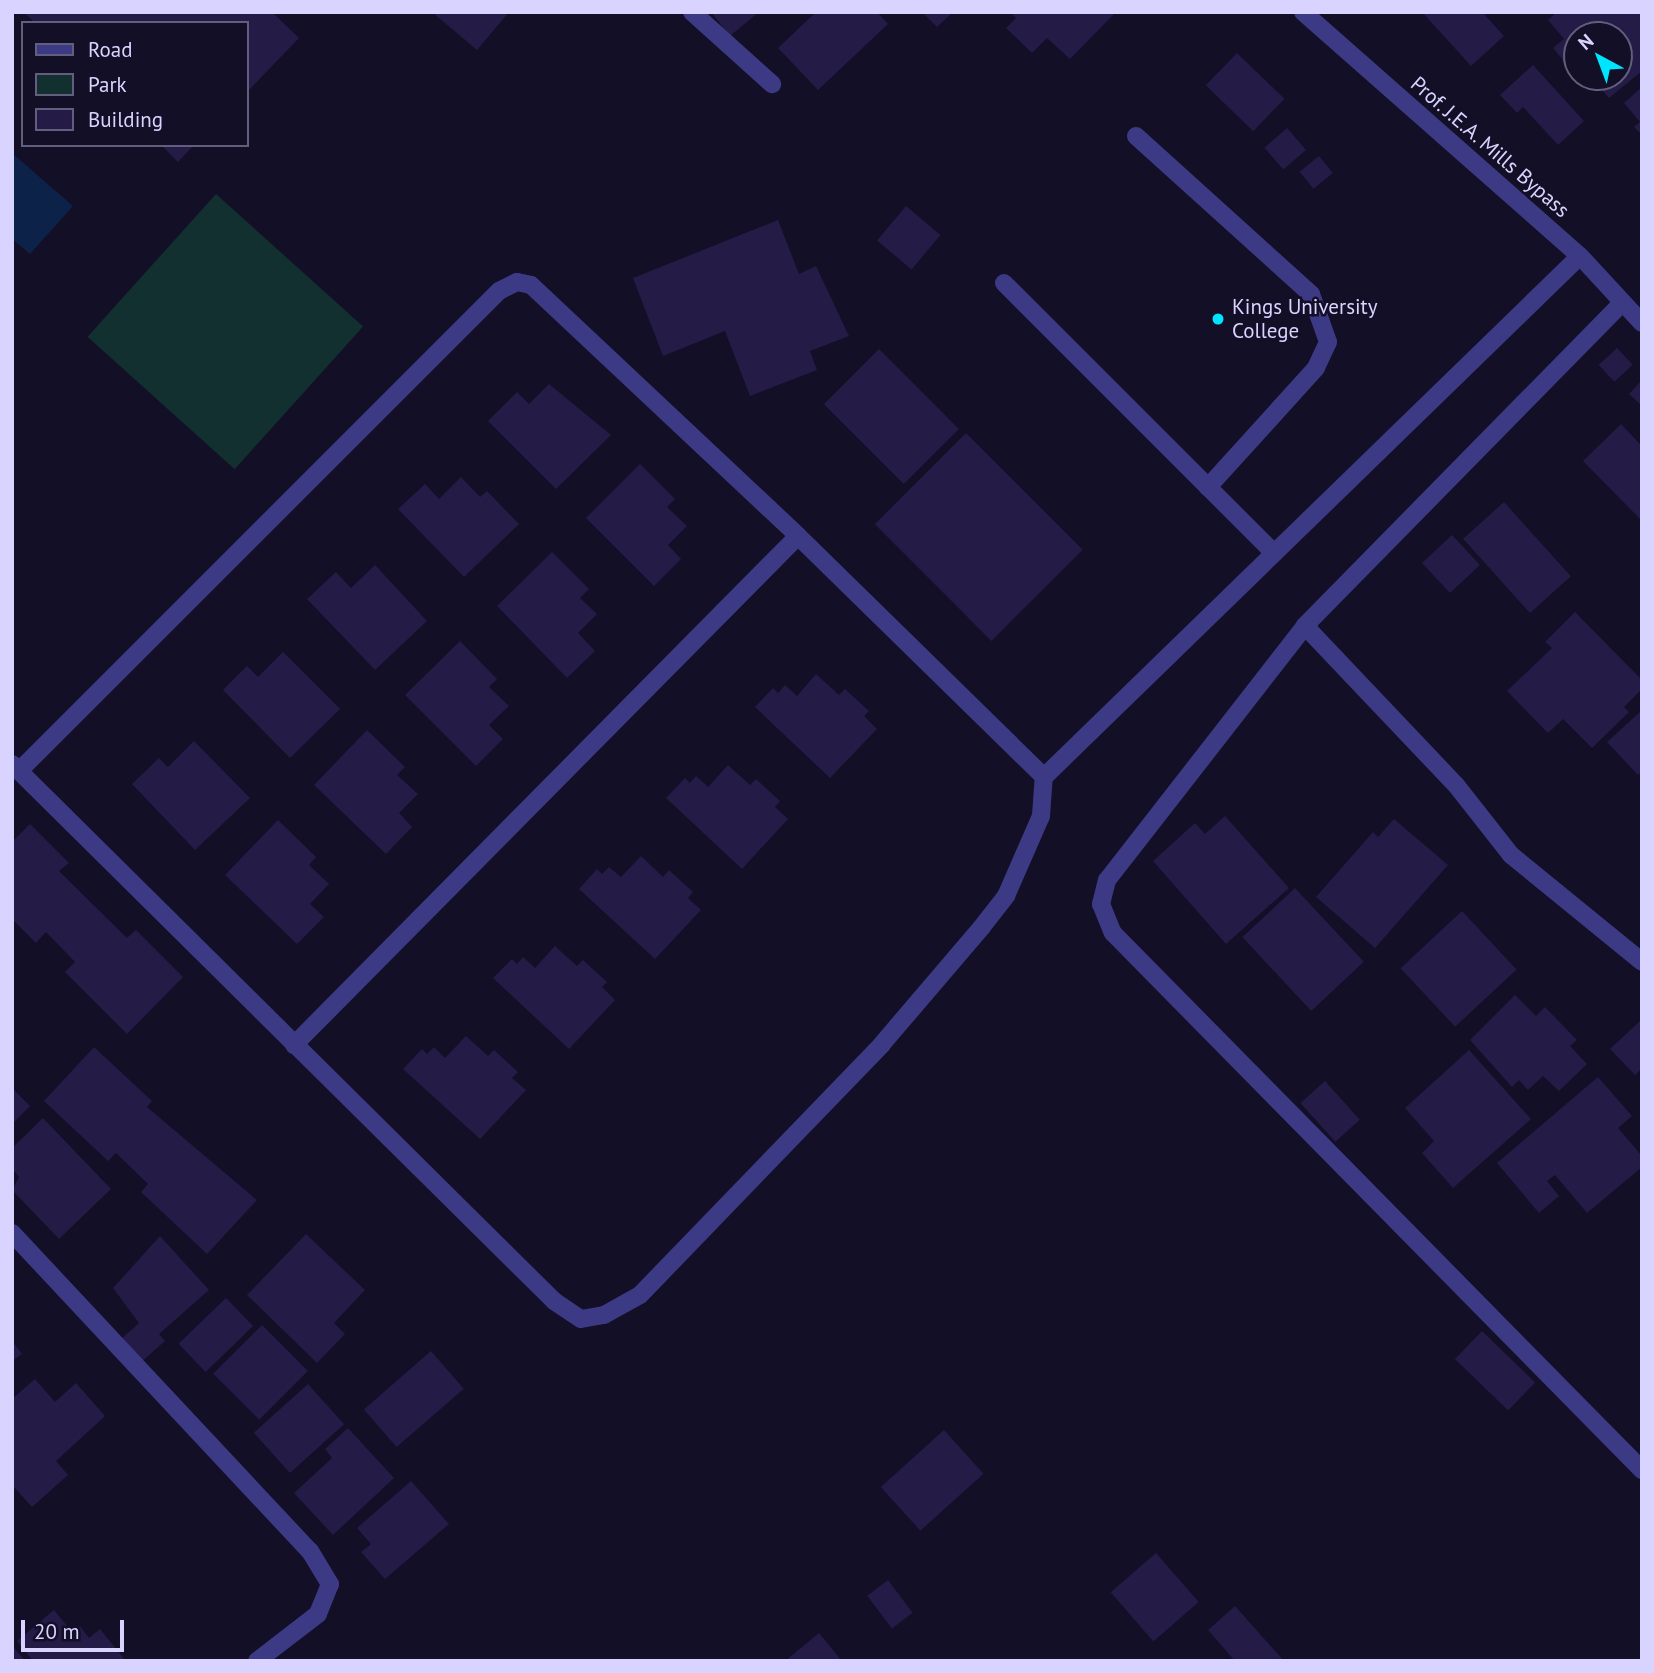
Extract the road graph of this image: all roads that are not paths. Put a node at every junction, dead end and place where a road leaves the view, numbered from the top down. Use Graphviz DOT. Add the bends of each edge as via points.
graph roads {
  1 [pos="692,12"];
  2 [pos="1311,15"];
  3 [pos="772,84"];
  4 [pos="1136,136"];
  5 [pos="1580,256"];
  6 [pos="1004,283"];
  7 [pos="1622,303"];
  8 [pos="1642,323"];
  9 [pos="1208,487"];
  10 [pos="798,536"];
  11 [pos="1274,553"];
  12 [pos="1305,626"];
  13 [pos="16,767"];
  14 [pos="1044,777"];
  15 [pos="1642,962"];
  16 [pos="294,1045"];
  17 [pos="12,1233"];
  18 [pos="1642,1470"];
  19 [pos="257,1661"];
  1 -- 3 [label="street"];
  2 -- 5 [label="street, Prof. J.E.A. Mills Bypass"];
  4 -- 9 [label="street" via="1311,294 1328,342 1316,368"];
  5 -- 7 [label="street, Prof. J.E.A. Mills Bypass"];
  5 -- 11 [label="street"];
  6 -- 9 [label="street"];
  7 -- 8 [label="street, Prof. J.E.A. Mills Bypass"];
  7 -- 12 [label="street"];
  9 -- 11 [label="street"];
  10 -- 13 [label="street" via="531,285 517,282 499,291"];
  10 -- 14 [label="street"];
  10 -- 16 [label="street"];
  11 -- 14 [label="street"];
  12 -- 15 [label="street" via="1456,785 1511,855"];
  12 -- 18 [label="street" via="1107,880 1101,904 1109,924"];
  13 -- 16 [label="street"];
  14 -- 16 [label="street" via="1041,816 1006,896 981,928 882,1044 650,1285 604,1315 581,1319 554,1301"];
  17 -- 19 [label="street" via="310,1551 330,1584 318,1614"];
}
